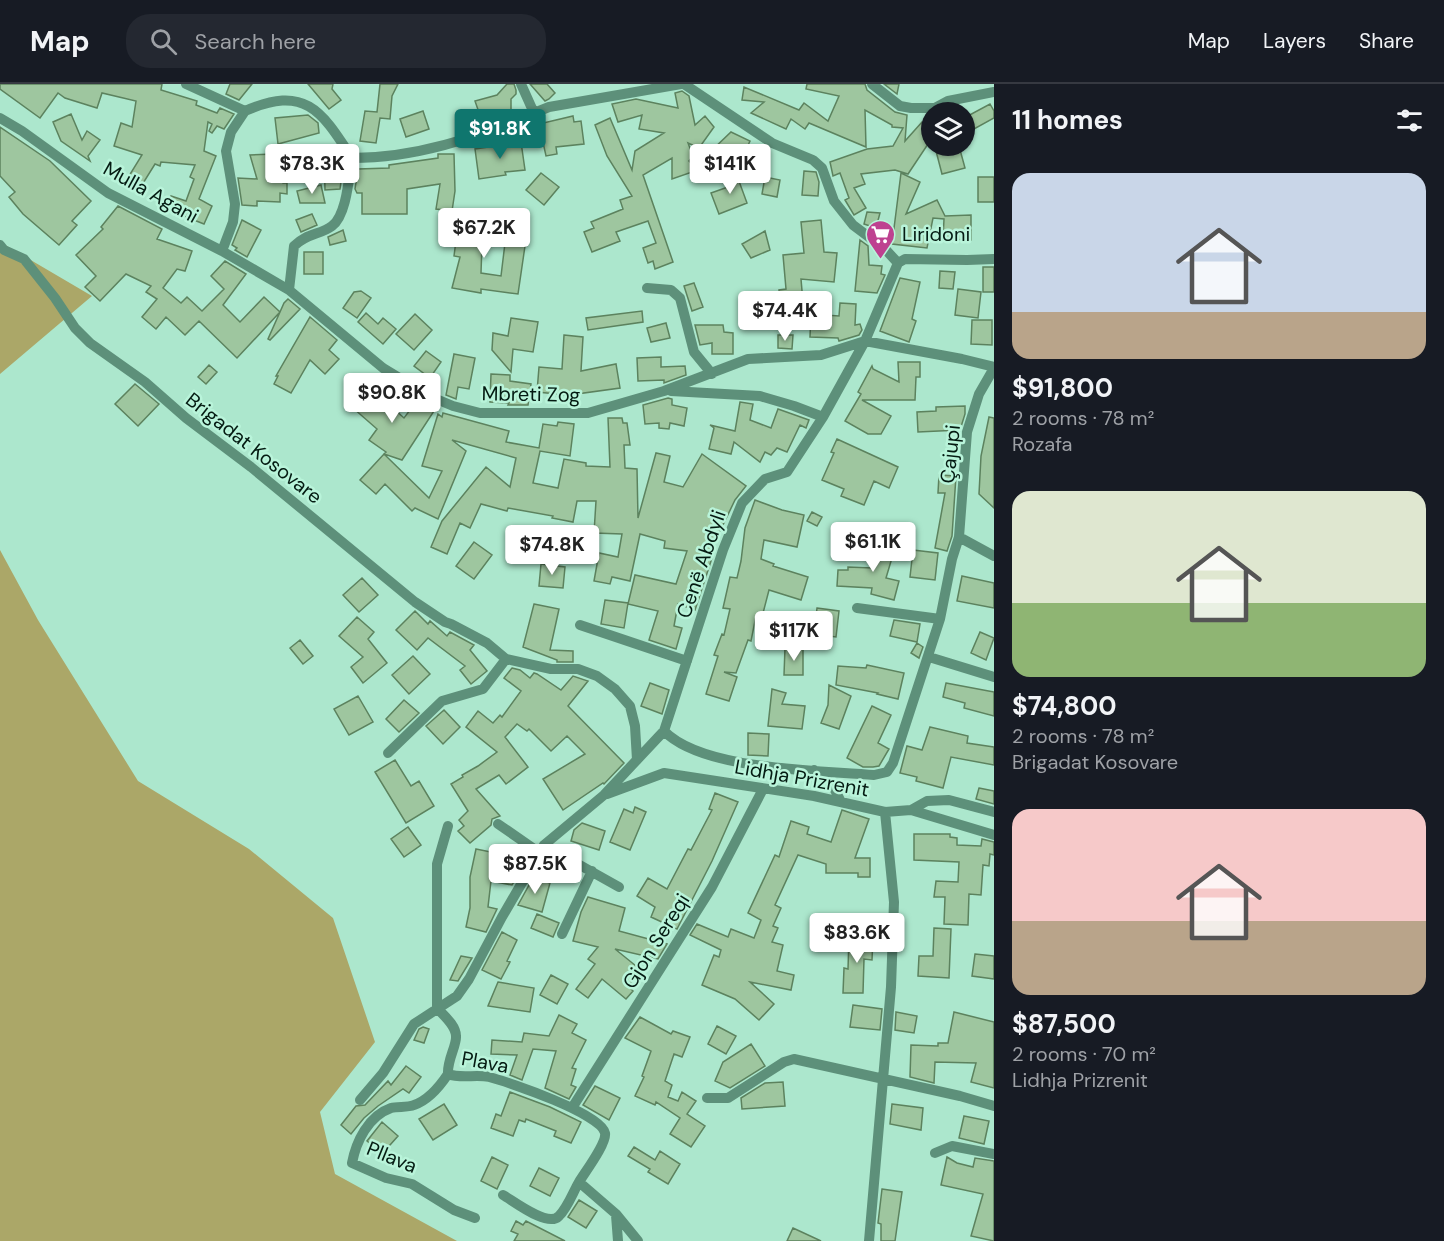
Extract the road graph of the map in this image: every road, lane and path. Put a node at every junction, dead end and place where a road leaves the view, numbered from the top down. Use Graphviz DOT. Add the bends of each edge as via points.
graph roads {
  1 [pos="186,84"];
  2 [pos="521,84"];
  3 [pos="683,84"];
  4 [pos="872,84"];
  5 [pos="994,92"];
  6 [pos="245,111"];
  7 [pos="534,113"];
  8 [pos="0,118"];
  9 [pos="352,158"];
  10 [pos="0,245"];
  11 [pos="222,251"];
  12 [pos="994,259"];
  13 [pos="898,263"];
  14 [pos="647,288"];
  15 [pos="289,290"];
  16 [pos="865,341"];
  17 [pos="994,368"];
  18 [pos="712,374"];
  19 [pos="664,391"];
  20 [pos="823,417"];
  21 [pos="959,537"];
  22 [pos="994,556"];
  23 [pos="857,608"];
  24 [pos="940,619"];
  25 [pos="580,625"];
  26 [pos="929,657"];
  27 [pos="506,659"];
  28 [pos="687,661"];
  29 [pos="994,677"];
  30 [pos="664,731"];
  31 [pos="388,753"];
  32 [pos="637,760"];
  33 [pos="814,770"];
  34 [pos="763,789"];
  35 [pos="604,795"];
  36 [pos="841,802"];
  37 [pos="911,810"];
  38 [pos="885,812"];
  39 [pos="994,812"];
  40 [pos="498,824"];
  41 [pos="448,826"];
  42 [pos="994,836"];
  43 [pos="542,849"];
  44 [pos="592,871"];
  45 [pos="619,887"];
  46 [pos="562,934"];
  47 [pos="437,1008"];
  48 [pos="448,1074"];
  49 [pos="883,1078"];
  50 [pos="707,1098"];
  51 [pos="360,1100"];
  52 [pos="994,1106"];
  53 [pos="572,1108"];
  54 [pos="935,1153"];
  55 [pos="994,1154"];
  56 [pos="579,1182"];
  57 [pos="503,1195"];
  58 [pos="616,1214"];
  59 [pos="475,1218"];
  60 [pos="618,1241"];
  61 [pos="638,1241"];
  62 [pos="869,1241"];
  1 -- 6 [label="street"];
  2 -- 7 [label="street"];
  3 -- 7 [label="street" via="549,107"];
  3 -- 13 [label="street" via="772,143 813,160 822,168 834,201 853,225"];
  4 -- 5 [label="street" via="900,106 911,108 935,108 948,101"];
  6 -- 9 [label="street" via="271,101 302,101 321,112"];
  6 -- 11 [label="street" via="231,132 226,151 235,204"];
  7 -- 9 [label="street" via="443,147"];
  8 -- 11 [label="street, Mulla Agani" via="108,193"];
  9 -- 15 [label="street" via="340,216 331,227 303,237 294,246"];
  10 -- 27 [label="street, Brigadat Kosovare" via="24,259 90,343 145,382 415,603 487,643"];
  11 -- 15 [label="street, Mulla Agani"];
  12 -- 13 [label="street" via="905,259"];
  13 -- 16 [label="street, Cenë Abdyli"];
  14 -- 18 [label="street" via="671,290 680,298 694,352"];
  15 -- 19 [label="street, Mbreti Zog" via="383,368 453,406 480,413 588,413"];
  16 -- 17 [label="street, Mbreti Zog"];
  16 -- 18 [label="street, Mbreti Zog" via="821,355 748,359"];
  16 -- 20 [label="street, Cenë Abdyli"];
  17 -- 21 [label="street, Çajupi" via="979,394 967,432"];
  18 -- 19 [label="street, Mbreti Zog"];
  19 -- 20 [label="street, Mbreti Zog" via="760,396"];
  20 -- 28 [label="street, Cenë Abdyli" via="787,472 765,479 742,502"];
  21 -- 22 [label="street"];
  21 -- 24 [label="street, Çajupi"];
  23 -- 24 [label="street"];
  24 -- 26 [label="street, Çajupi"];
  25 -- 28 [label="street"];
  26 -- 29 [label="street"];
  26 -- 33 [label="street, Çajupi" via="887,772 874,775"];
  27 -- 31 [label="street" via="483,689 442,701"];
  27 -- 32 [label="street, Brigadat Kosovare" via="551,669 578,669 615,689 630,706"];
  28 -- 30 [label="street, Cenë Abdyli"];
  30 -- 32 [label="street, Cenë Abdyli"];
  30 -- 33 [label="street, Çajupi" via="688,747 725,759"];
  32 -- 35 [label="street, Lidhja Prizrenit"];
  33 -- 36 [label="street" via="834,788"];
  34 -- 35 [label="street, Lidhja Prizrenit" via="664,773"];
  34 -- 36 [label="street, Lidhja Prizrenit"];
  34 -- 53 [label="street, Gjon Sereqi" via="712,886"];
  35 -- 43 [label="street, Lidhja Prizrenit"];
  36 -- 38 [label="street, Lidhja Prizrenit"];
  37 -- 38 [label="street, Lidhja Prizrenit"];
  37 -- 39 [label="street" via="927,801 949,800"];
  37 -- 42 [label="street, Lidhja Prizrenit"];
  38 -- 49 [label="street" via="894,902"];
  40 -- 43 [label="street"];
  41 -- 47 [label="street" via="437,864"];
  43 -- 44 [label="street"];
  43 -- 47 [label="street, Lidhja Prizrenit" via="469,979 457,996"];
  44 -- 45 [label="street"];
  44 -- 46 [label="street"];
  47 -- 48 [label="street, Plava" via="457,1036"];
  47 -- 51 [label="street" via="414,1024 383,1073"];
  48 -- 53 [label="street, Plava" via="487,1077"];
  48 -- 59 [label="street, Pllava" via="438,1089 414,1106 392,1108 377,1116 364,1131 352,1164 412,1184"];
  49 -- 50 [label="street" via="794,1059 729,1098"];
  49 -- 52 [label="street"];
  49 -- 62 [label="street"];
  53 -- 56 [label="street, Plava" via="605,1131 605,1140"];
  54 -- 55 [label="street" via="952,1146"];
  56 -- 57 [label="street, Plava" via="559,1216 552,1220"];
  56 -- 58 [label="street"];
  58 -- 60 [label="street"];
  58 -- 61 [label="street"];
}
